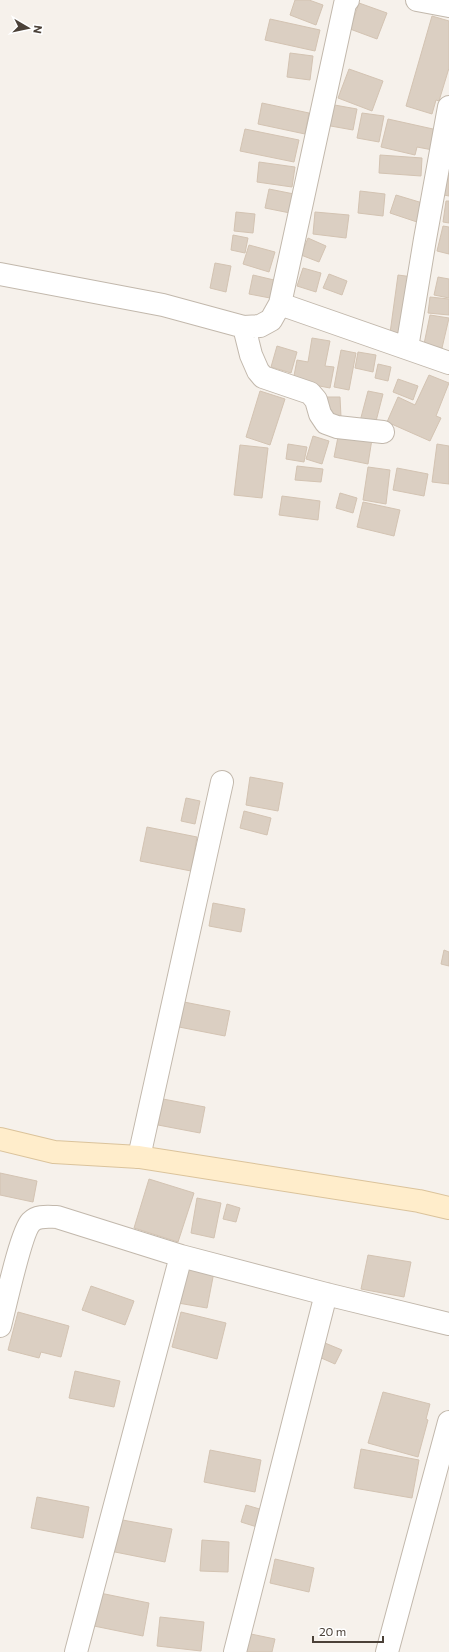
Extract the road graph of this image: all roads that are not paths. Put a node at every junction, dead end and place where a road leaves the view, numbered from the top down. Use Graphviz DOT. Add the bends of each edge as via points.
graph roads {
  1 [pos="348,0"];
  2 [pos="417,0"];
  3 [pos="449,6"];
  4 [pos="449,107"];
  5 [pos="0,274"];
  6 [pos="280,304"];
  7 [pos="244,327"];
  8 [pos="407,348"];
  9 [pos="449,363"];
  10 [pos="383,432"];
  11 [pos="222,782"];
  12 [pos="0,1139"];
  13 [pos="140,1156"];
  14 [pos="449,1208"];
  15 [pos="181,1256"];
  16 [pos="326,1294"];
  17 [pos="449,1324"];
  18 [pos="0,1326"];
  19 [pos="449,1422"];
  20 [pos="76,1652"];
  21 [pos="235,1652"];
  22 [pos="387,1652"];
  1 -- 6 [label="street"];
  2 -- 3 [label="street"];
  4 -- 8 [label="street"];
  5 -- 7 [label="street" via="163,305"];
  6 -- 7 [label="street" via="271,320 260,326"];
  6 -- 8 [label="street"];
  7 -- 10 [label="street" via="251,355 263,377 310,393 326,423 337,427"];
  8 -- 9 [label="street"];
  11 -- 13 [label="street"];
  12 -- 13 [label="main road" via="54,1152"];
  13 -- 14 [label="main road"];
  15 -- 16 [label="street"];
  15 -- 18 [label="street" via="57,1217 44,1216 31,1222 23,1237"];
  15 -- 20 [label="street"];
  16 -- 17 [label="street"];
  16 -- 21 [label="street"];
  19 -- 22 [label="street"];
}
